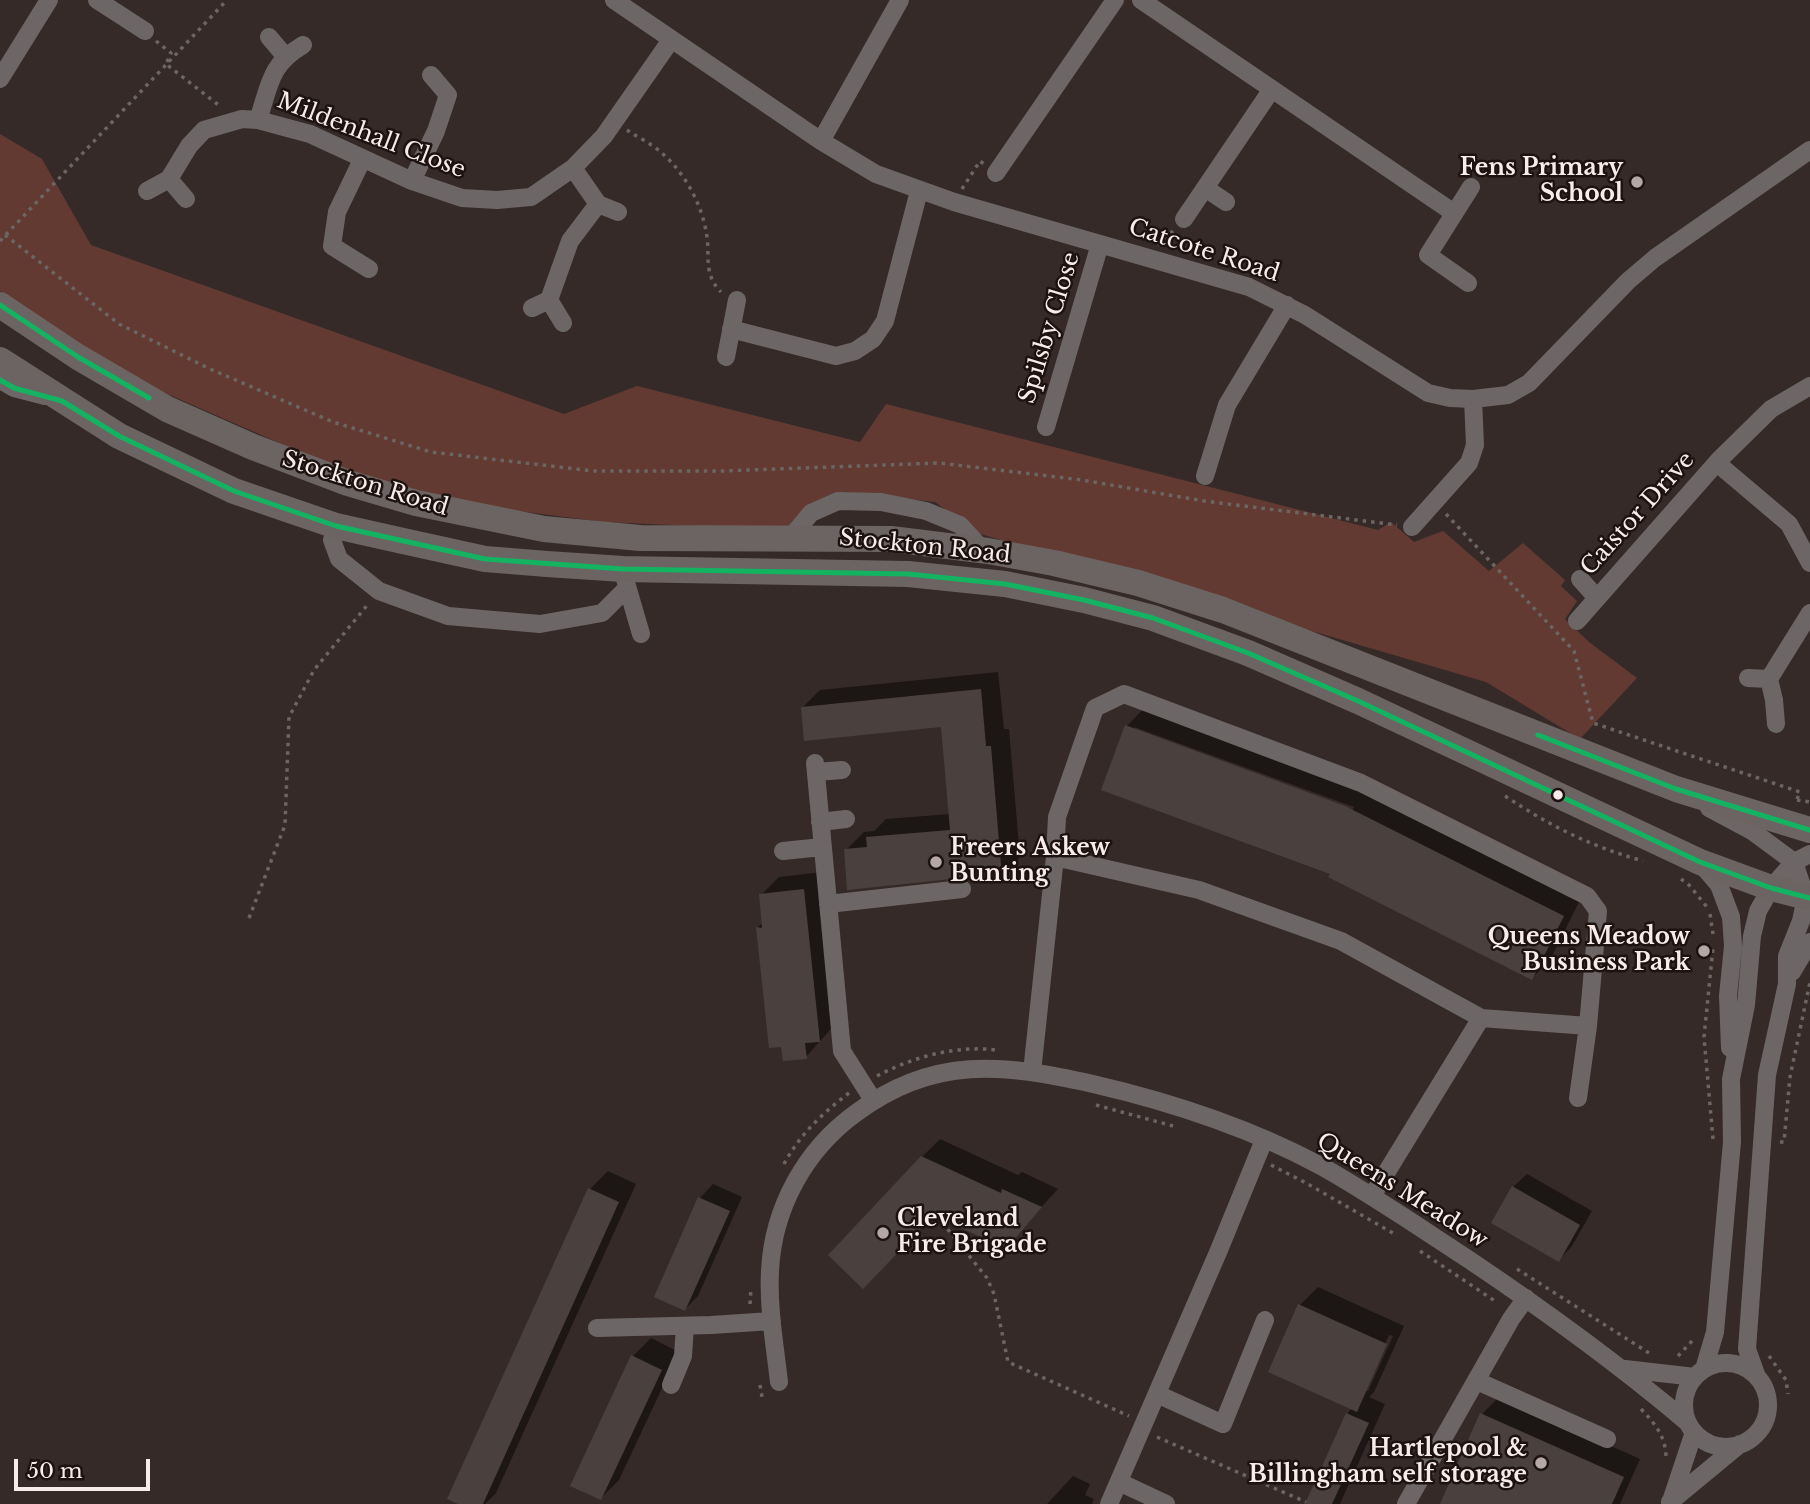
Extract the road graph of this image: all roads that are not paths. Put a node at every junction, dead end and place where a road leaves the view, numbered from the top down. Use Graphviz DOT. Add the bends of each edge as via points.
graph roads {
  1 [pos="49,0"];
  2 [pos="97,0"];
  3 [pos="614,0"];
  4 [pos="900,0"];
  5 [pos="1115,0"];
  6 [pos="1141,0"];
  7 [pos="145,31"];
  8 [pos="269,37"];
  9 [pos="671,40"];
  10 [pos="303,45"];
  11 [pos="285,56"];
  12 [pos="430,75"];
  13 [pos="0,79"];
  14 [pos="1272,89"];
  15 [pos="258,120"];
  16 [pos="821,141"];
  17 [pos="1810,150"];
  18 [pos="362,160"];
  19 [pos="573,168"];
  20 [pos="996,173"];
  21 [pos="169,179"];
  22 [pos="412,181"];
  23 [pos="1471,187"];
  24 [pos="1205,188"];
  25 [pos="147,191"];
  26 [pos="919,191"];
  27 [pos="186,199"];
  28 [pos="1226,202"];
  29 [pos="598,204"];
  30 [pos="618,212"];
  31 [pos="1454,212"];
  32 [pos="1184,219"];
  33 [pos="1100,244"];
  34 [pos="369,269"];
  35 [pos="1468,283"];
  36 [pos="549,300"];
  37 [pos="737,300"];
  38 [pos="0,305"];
  39 [pos="1286,305"];
  40 [pos="532,308"];
  41 [pos="563,323"];
  42 [pos="731,329"];
  43 [pos="726,357"];
  44 [pos="0,360"];
  45 [pos="0,380"];
  46 [pos="1810,386"];
  47 [pos="1473,399"];
  48 [pos="62,401"];
  49 [pos="1046,427"];
  50 [pos="1717,463"];
  51 [pos="1205,476"];
  52 [pos="336,526"];
  53 [pos="1412,527"];
  54 [pos="791,537"];
  55 [pos="983,550"];
  56 [pos="1810,563"];
  57 [pos="625,578"];
  58 [pos="1580,579"];
  59 [pos="1596,597"];
  60 [pos="1810,613"];
  61 [pos="1577,621"];
  62 [pos="641,634"];
  63 [pos="1748,678"];
  64 [pos="1769,679"];
  65 [pos="1776,724"];
  66 [pos="842,770"];
  67 [pos="1676,789"];
  68 [pos="1798,818"];
  69 [pos="846,819"];
  70 [pos="820,822"];
  71 [pos="822,847"];
  72 [pos="783,851"];
  73 [pos="1055,857"];
  74 [pos="1802,858"];
  75 [pos="1700,862"];
  76 [pos="1771,888"];
  77 [pos="962,889"];
  78 [pos="1808,898"];
  79 [pos="828,904"];
  80 [pos="1810,942"];
  81 [pos="1787,984"];
  82 [pos="1481,1018"];
  83 [pos="1588,1026"];
  84 [pos="1031,1072"];
  85 [pos="1731,1079"];
  86 [pos="1578,1098"];
  87 [pos="873,1100"];
  88 [pos="1264,1140"];
  89 [pos="1372,1196"];
  90 [pos="1521,1305"];
  91 [pos="1265,1320"];
  92 [pos="772,1321"];
  93 [pos="685,1326"];
  94 [pos="597,1328"];
  95 [pos="1625,1369"];
  96 [pos="1699,1373"];
  97 [pos="1757,1377"];
  98 [pos="1477,1381"];
  99 [pos="779,1382"];
  100 [pos="671,1385"];
  101 [pos="1157,1394"];
  102 [pos="1691,1427"];
  103 [pos="1607,1439"];
  104 [pos="1740,1444"];
  105 [pos="1119,1482"];
  106 [pos="1670,1503"];
  107 [pos="1109,1504"];
  108 [pos="1166,1504"];
  109 [pos="1406,1504"];
  1 -- 13 [label="street"];
  2 -- 7 [label="street"];
  3 -- 9 [label="street, Catcote Road"];
  4 -- 16 [label="street"];
  5 -- 20 [label="street"];
  6 -- 14 [label="street"];
  8 -- 11 [label="street"];
  9 -- 16 [label="street, Catcote Road"];
  9 -- 19 [label="street, Mildenhall Close" via="604,136"];
  10 -- 11 [label="street"];
  11 -- 15 [label="street" via="275,69"];
  12 -- 22 [label="street" via="456,94"];
  14 -- 24 [label="street"];
  14 -- 31 [label="street"];
  15 -- 18 [label="street, Mildenhall Close" via="310,134"];
  15 -- 21 [label="street, Mildenhall Close" via="235,120 204,131"];
  16 -- 26 [label="street, Catcote Road" via="876,174"];
  17 -- 47 [label="street, Catcote Road" via="1655,258 1529,383 1508,395"];
  18 -- 22 [label="street, Mildenhall Close"];
  18 -- 34 [label="street" via="337,212 332,246"];
  19 -- 22 [label="street, Mildenhall Close" via="531,197 497,200 462,198"];
  19 -- 29 [label="street"];
  21 -- 25 [label="street"];
  21 -- 27 [label="street"];
  23 -- 31 [label="street"];
  24 -- 28 [label="street"];
  24 -- 32 [label="street"];
  26 -- 33 [label="street, Catcote Road"];
  26 -- 42 [label="street" via="885,321 873,339 855,351 835,356"];
  29 -- 30 [label="street"];
  29 -- 36 [label="street" via="570,241"];
  31 -- 35 [label="street" via="1428,255"];
  33 -- 39 [label="street, Catcote Road" via="1250,288"];
  33 -- 49 [label="street, Spilsby Close"];
  36 -- 40 [label="street"];
  36 -- 41 [label="street"];
  37 -- 42 [label="street"];
  38 -- 54 [label="highway, Stockton Road" via="167,409 348,483 416,503 544,529 640,538"];
  39 -- 47 [label="street, Catcote Road" via="1428,393"];
  39 -- 51 [label="street" via="1227,405 1219,451"];
  42 -- 43 [label="street"];
  44 -- 48 [label="highway, Stockton Road"];
  45 -- 48 [label="street"];
  46 -- 50 [label="street, Caistor Drive" via="1771,409"];
  47 -- 53 [label="street" via="1475,445 1469,463"];
  48 -- 52 [label="highway, Stockton Road" via="119,436 203,477"];
  50 -- 56 [label="street, Caistor Drive" via="1789,524"];
  50 -- 59 [label="street, Caistor Drive"];
  52 -- 57 [label="highway, Stockton Road" via="485,559"];
  52 -- 57 [label="street" via="332,540 339,559 379,591 448,616 540,624 602,613"];
  54 -- 55 [label="highway, Stockton Road" via="891,539"];
  54 -- 55 [label="street" via="811,513 838,501 881,502 926,511 960,525"];
  55 -- 67 [label="highway, Stockton Road" via="1138,583 1223,610"];
  57 -- 62 [label="street"];
  57 -- 75 [label="highway, Stockton Road" via="908,573 1005,584 1153,618 1358,701"];
  58 -- 59 [label="street, Caistor Drive"];
  59 -- 61 [label="street, Caistor Drive"];
  60 -- 64 [label="street"];
  63 -- 64 [label="street"];
  64 -- 65 [label="street"];
  66 -- 70 [label="street" via="815,768"];
  67 -- 68 [label="highway, Stockton Road"];
  67 -- 74 [label="street"];
  69 -- 70 [label="street"];
  70 -- 71 [label="street"];
  71 -- 72 [label="street"];
  71 -- 79 [label="street"];
  73 -- 82 [label="street" via="1199,890 1342,941"];
  73 -- 83 [label="street" via="1057,817 1095,708 1124,694 1361,782 1587,896 1598,911"];
  73 -- 84 [label="street"];
  74 -- 76 [label="street"];
  74 -- 78 [label="street"];
  75 -- 76 [label="highway, Stockton Road"];
  75 -- 85 [label="street" via="1719,885 1731,917"];
  76 -- 78 [label="highway, Stockton Road"];
  76 -- 85 [label="street" via="1758,911 1752,936 1746,1005"];
  77 -- 79 [label="street"];
  78 -- 81 [label="street" via="1787,956"];
  79 -- 87 [label="street" via="842,1051"];
  80 -- 81 [label="street"];
  81 -- 97 [label="street" via="1767,1074 1747,1349"];
  82 -- 83 [label="street"];
  82 -- 89 [label="street"];
  83 -- 86 [label="street"];
  84 -- 87 [label="street, Queens Meadow" via="978,1067 932,1074"];
  84 -- 88 [label="street, Queens Meadow" via="1183,1108"];
  85 -- 96 [label="street" via="1731,1142 1715,1332"];
  87 -- 92 [label="street, Queens Meadow" via="813,1153 791,1189 774,1232"];
  88 -- 89 [label="street, Queens Meadow"];
  88 -- 101 [label="street"];
  89 -- 90 [label="street, Queens Meadow"];
  90 -- 95 [label="street, Queens Meadow"];
  90 -- 98 [label="street"];
  91 -- 101 [label="street" via="1223,1424"];
  92 -- 93 [label="street"];
  92 -- 99 [label="street, Queens Meadow"];
  93 -- 94 [label="street"];
  93 -- 100 [label="street" via="683,1356"];
  95 -- 96 [label="street, Queens Meadow"];
  95 -- 102 [label="street, Queens Meadow"];
  96 -- 97 [label="street, Queens Meadow" via="1732,1363"];
  96 -- 102 [label="street" via="1684,1398"];
  97 -- 104 [label="street" via="1768,1402 1767,1415 1752,1437"];
  98 -- 103 [label="street"];
  98 -- 109 [label="street"];
  101 -- 105 [label="street"];
  102 -- 104 [label="street, Queens Meadow" via="1714,1445"];
  102 -- 106 [label="street"];
  104 -- 106 [label="street"];
  105 -- 107 [label="street"];
  105 -- 108 [label="street"];
}
